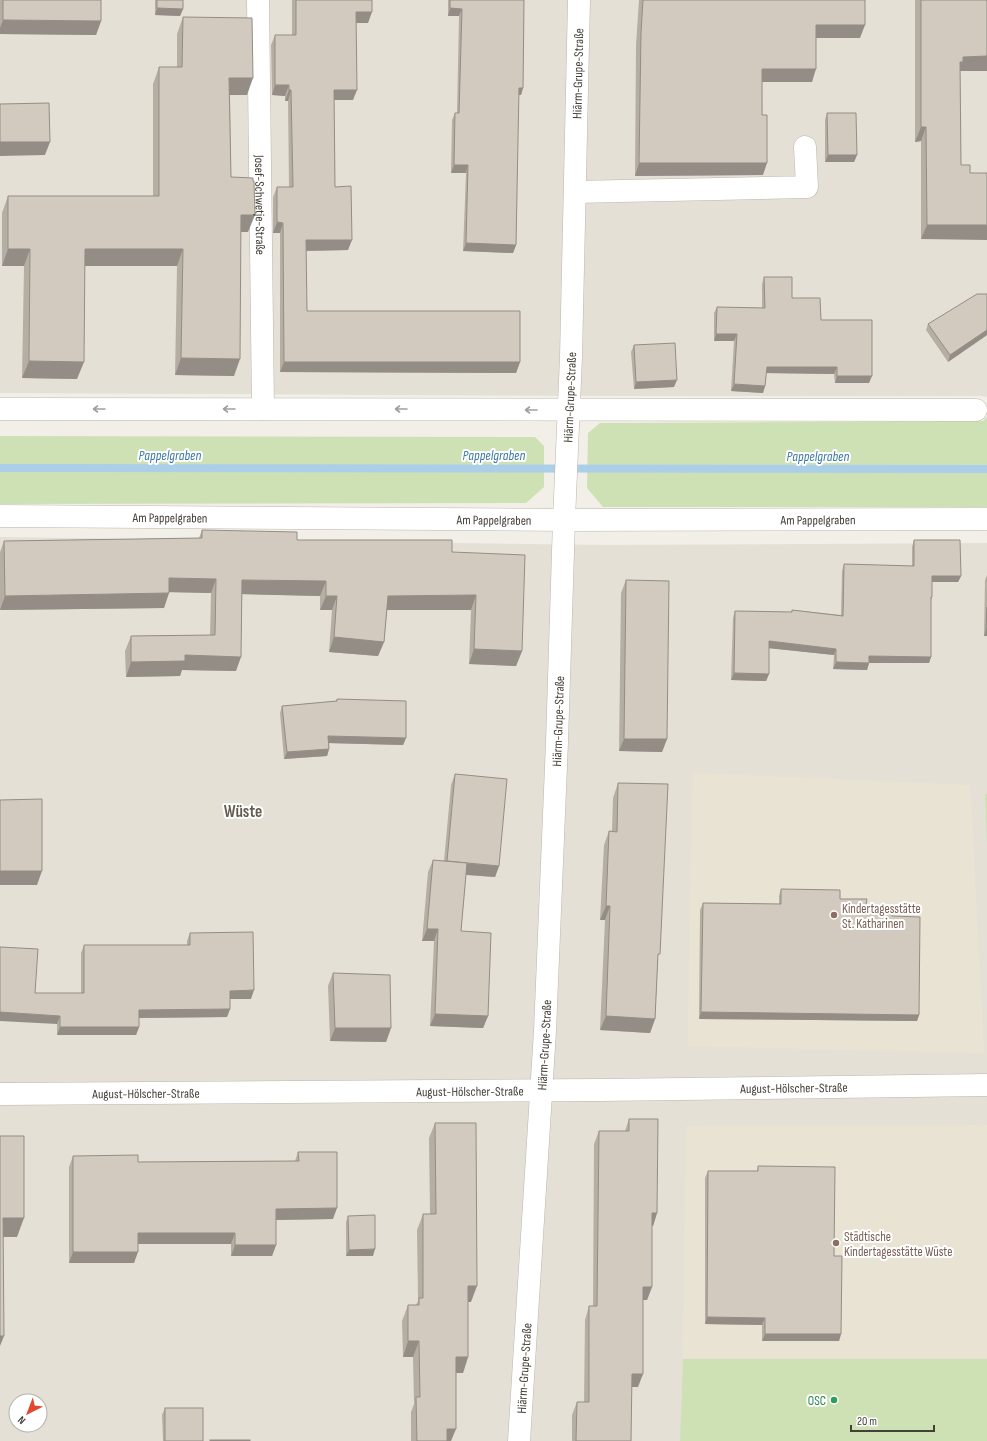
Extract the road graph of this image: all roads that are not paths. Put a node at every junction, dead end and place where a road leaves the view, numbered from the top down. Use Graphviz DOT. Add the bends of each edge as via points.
graph roads {
  1 [pos="258,0"];
  2 [pos="578,0"];
  3 [pos="805,147"];
  4 [pos="575,192"];
  5 [pos="0,409"];
  6 [pos="263,409"];
  7 [pos="570,410"];
  8 [pos="976,410"];
  9 [pos="565,511"];
  10 [pos="0,516"];
  11 [pos="987,519"];
  12 [pos="987,1085"];
  13 [pos="541,1091"];
  14 [pos="0,1094"];
  15 [pos="519,1441"];
  1 -- 6 [label="street, Josef-Schwetje-Straße"];
  2 -- 4 [label="street, Hiärm-Grupe-Straße"];
  3 -- 4 [label="street" via="807,187"];
  4 -- 7 [label="street, Hiärm-Grupe-Straße"];
  6 -- 5 [label="street, one-way"];
  7 -- 6 [label="street, one-way"];
  7 -- 8 [label="street"];
  7 -- 9 [label="street, Hiärm-Grupe-Straße"];
  9 -- 10 [label="street, Am Pappelgraben"];
  9 -- 11 [label="street, Am Pappelgraben"];
  9 -- 13 [label="street, Hiärm-Grupe-Straße"];
  12 -- 13 [label="street, August-Hölscher-Straße"];
  13 -- 14 [label="street, August-Hölscher-Straße"];
  13 -- 15 [label="street, Hiärm-Grupe-Straße"];
}
